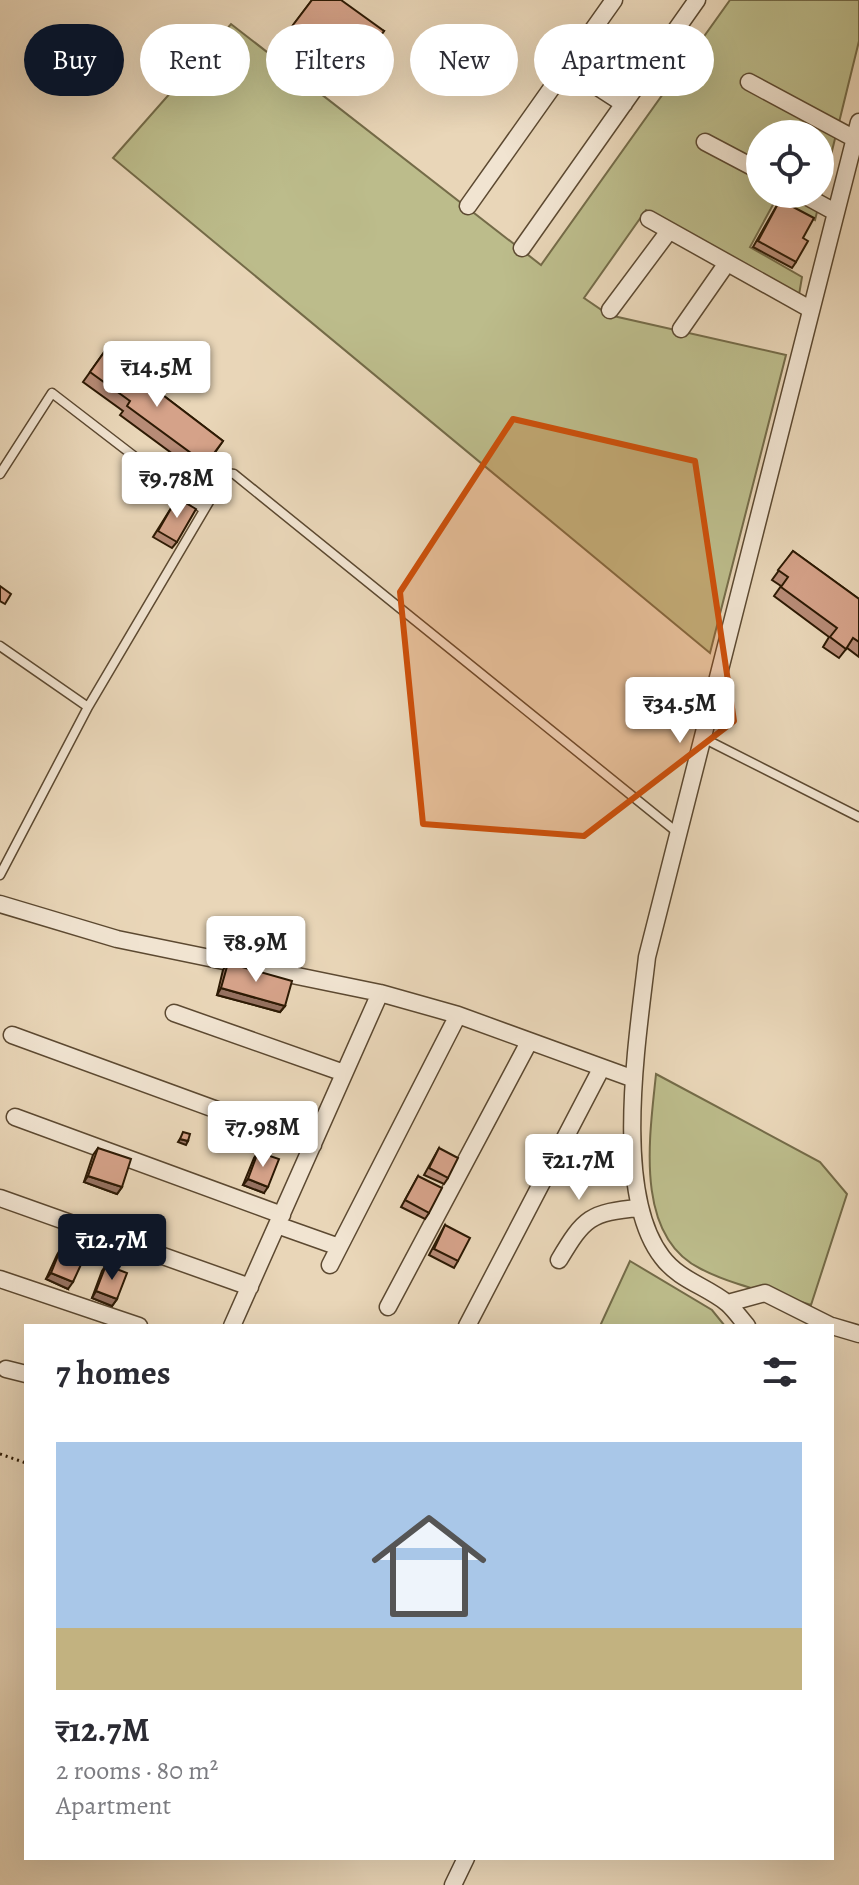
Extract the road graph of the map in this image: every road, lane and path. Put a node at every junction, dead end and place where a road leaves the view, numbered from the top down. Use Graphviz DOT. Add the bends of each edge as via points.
graph roads {
  1 [pos="614,0"];
  2 [pos="697,0"];
  3 [pos="597,24"];
  4 [pos="749,82"];
  5 [pos="546,96"];
  6 [pos="612,96"];
  7 [pos="624,104"];
  8 [pos="859,122"];
  9 [pos="855,139"];
  10 [pos="705,142"];
  11 [pos="746,164"];
  12 [pos="468,206"];
  13 [pos="828,208"];
  14 [pos="835,212"];
  15 [pos="649,219"];
  16 [pos="669,231"];
  17 [pos="522,248"];
  18 [pos="727,263"];
  19 [pos="810,309"];
  20 [pos="610,310"];
  21 [pos="681,329"];
  22 [pos="0,474"];
  23 [pos="204,510"];
  24 [pos="0,646"];
  25 [pos="88,707"];
  26 [pos="702,737"];
  27 [pos="859,817"];
  28 [pos="678,833"];
  29 [pos="0,875"];
  30 [pos="0,904"];
  31 [pos="380,993"];
  32 [pos="174,1013"];
  33 [pos="458,1015"];
  34 [pos="12,1035"];
  35 [pos="529,1042"];
  36 [pos="601,1069"];
  37 [pos="344,1073"];
  38 [pos="634,1079"];
  39 [pos="15,1117"];
  40 [pos="313,1145"];
  41 [pos="0,1198"];
  42 [pos="640,1208"];
  43 [pos="279,1220"];
  44 [pos="339,1247"];
  45 [pos="559,1260"];
  46 [pos="330,1265"];
  47 [pos="0,1279"];
  48 [pos="250,1287"];
  49 [pos="728,1303"];
  50 [pos="388,1307"];
  51 [pos="133,1324"];
  52 [pos="233,1324"];
  53 [pos="468,1324"];
  54 [pos="745,1324"];
  55 [pos="828,1324"];
  56 [pos="834,1327"];
  57 [pos="859,1334"];
  58 [pos="6,1369"];
  59 [pos="24,1374"];
  60 [pos="0,1454"];
  61 [pos="24,1462"];
  62 [pos="465,1860"];
  63 [pos="453,1885"];
  1 -- 3 [label="street"];
  2 -- 7 [label="street"];
  4 -- 9 [label="street"];
  5 -- 12 [label="street"];
  6 -- 7 [label="street"];
  7 -- 17 [label="street"];
  8 -- 9 [label="street"];
  9 -- 14 [label="street"];
  10 -- 11 [label="street"];
  13 -- 14 [label="street"];
  14 -- 19 [label="street"];
  15 -- 16 [label="street"];
  16 -- 18 [label="street"];
  16 -- 20 [label="street"];
  18 -- 19 [label="street"];
  18 -- 21 [label="street"];
  19 -- 26 [label="street"];
  22 -- 23 [label="lane" via="52,393"];
  23 -- 25 [label="lane"];
  23 -- 28 [label="lane" via="224,474 234,474"];
  24 -- 25 [label="lane"];
  25 -- 29 [label="lane"];
  26 -- 27 [label="lane"];
  26 -- 28 [label="street"];
  28 -- 38 [label="street" via="647,957"];
  30 -- 31 [label="street" via="117,939"];
  31 -- 33 [label="street"];
  31 -- 37 [label="street"];
  32 -- 37 [label="street"];
  33 -- 35 [label="street"];
  33 -- 44 [label="street"];
  34 -- 40 [label="street"];
  35 -- 36 [label="street"];
  35 -- 50 [label="street"];
  36 -- 38 [label="street"];
  36 -- 53 [label="street"];
  37 -- 40 [label="street"];
  38 -- 42 [label="street"];
  39 -- 43 [label="street"];
  40 -- 43 [label="street"];
  41 -- 48 [label="street"];
  42 -- 45 [label="street" via="590,1219"];
  42 -- 49 [label="street" via="652,1244 665,1262"];
  43 -- 44 [label="street"];
  43 -- 48 [label="street"];
  44 -- 46 [label="street"];
  47 -- 51 [label="street"];
  48 -- 52 [label="street"];
  49 -- 54 [label="street"];
  49 -- 55 [label="street" via="765,1293"];
  56 -- 57 [label="street"];
  58 -- 59 [label="street"];
  60 -- 61 [label="path"];
  62 -- 63 [label="street"];
}
